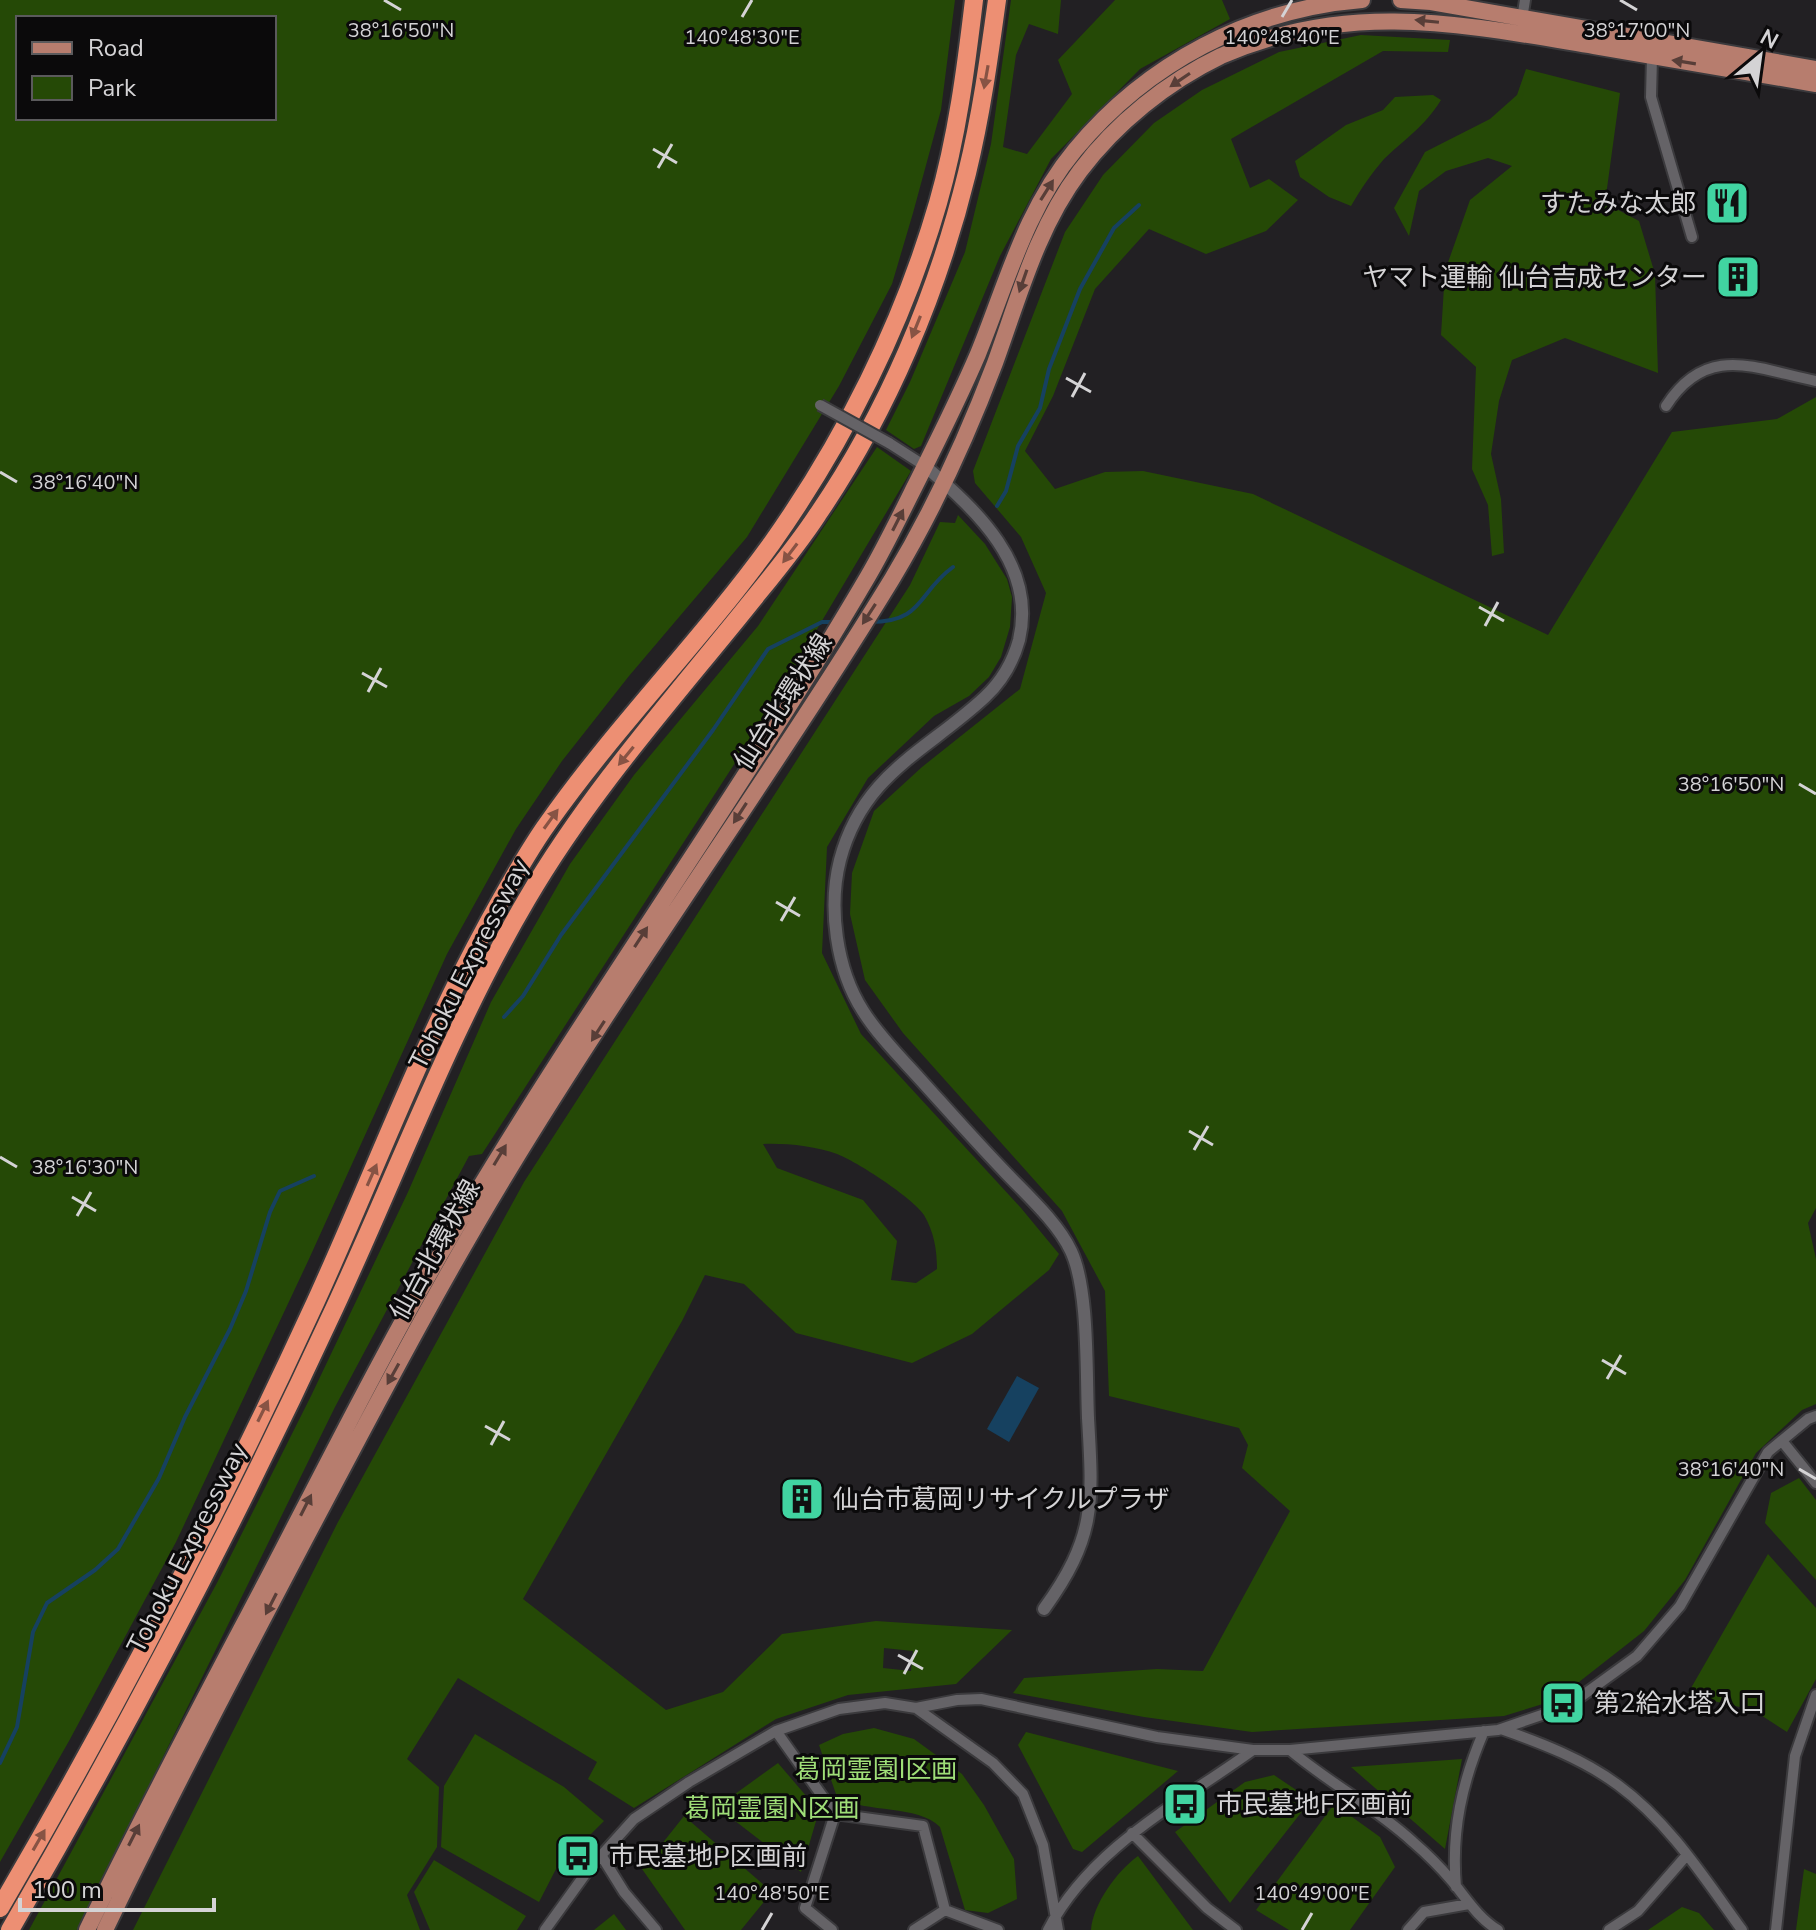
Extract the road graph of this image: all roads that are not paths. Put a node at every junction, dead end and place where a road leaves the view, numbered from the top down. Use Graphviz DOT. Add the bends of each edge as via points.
graph roads {
  1 [pos="974,0"];
  2 [pos="997,0"];
  3 [pos="1362,0"];
  4 [pos="1401,0"];
  5 [pos="1525,0"];
  6 [pos="1522,19"];
  7 [pos="1652,57"];
  8 [pos="1816,69"];
  9 [pos="1816,84"];
  10 [pos="1692,237"];
  11 [pos="1816,381"];
  12 [pos="820,405"];
  13 [pos="1666,406"];
  14 [pos="925,466"];
  15 [pos="943,482"];
  16 [pos="1816,1416"];
  17 [pos="1782,1441"];
  18 [pos="1816,1483"];
  19 [pos="1044,1609"];
  20 [pos="1816,1695"];
  21 [pos="916,1708"];
  22 [pos="1501,1729"];
  23 [pos="776,1731"];
  24 [pos="1484,1731"];
  25 [pos="1253,1750"];
  26 [pos="1290,1750"];
  27 [pos="835,1814"];
  28 [pos="1132,1833"];
  29 [pos="601,1855"];
  30 [pos="1686,1856"];
  31 [pos="1456,1887"];
  32 [pos="1469,1904"];
  33 [pos="0,1908"];
  34 [pos="945,1910"];
  35 [pos="1056,1914"];
  36 [pos="10,1930"];
  37 [pos="87,1930"];
  38 [pos="105,1930"];
  39 [pos="545,1930"];
  40 [pos="656,1930"];
  41 [pos="832,1930"];
  42 [pos="914,1930"];
  43 [pos="998,1930"];
  44 [pos="1048,1930"];
  45 [pos="1058,1930"];
  46 [pos="1236,1930"];
  47 [pos="1408,1930"];
  48 [pos="1498,1930"];
  49 [pos="1609,1930"];
  50 [pos="1742,1930"];
  51 [pos="1776,1930"];
  33 -- 1 [label="highway, Tohoku Expressway, one-way" via="212,1518 315,1303 440,1018 509,885 579,782 768,548 856,405 900,309 940,197"];
  2 -- 36 [label="highway, Tohoku Expressway, one-way" via="956,214 916,327 878,409 818,515 593,798 528,898 457,1037 242,1500 120,1735"];
  14 -- 3 [label="main road, 仙台北環状線, one-way" via="975,361 1029,221 1090,133 1151,78 1203,45 1288,11"];
  4 -- 6 [label="main road"];
  5 -- 6 [label="street"];
  6 -- 8 [label="main road"];
  9 -- 7 [label="main road, 仙台北環状線, one-way"];
  7 -- 10 [label="street" via="1651,97"];
  7 -- 15 [label="main road, 仙台北環状線, one-way" via="1434,21 1357,18 1276,34 1188,74 1122,125 1064,195 1040,236 991,373"];
  11 -- 13 [label="street" via="1743,363 1705,368 1676,389"];
  12 -- 14 [label="street, bridge"];
  14 -- 15 [label="street"];
  37 -- 14 [label="main road, 仙台北環状線, one-way" via="345,1430 468,1208 870,573"];
  15 -- 19 [label="street" via="1005,549 1017,575 1023,615 1015,653 985,697 897,766 873,794 845,842 834,890 835,911 842,959 862,1010 1039,1208 1073,1258 1080,1284 1092,1487 1080,1550"];
  15 -- 38 [label="main road, 仙台北環状線, one-way" via="895,574 485,1211 337,1479"];
  16 -- 17 [label="street"];
  17 -- 18 [label="street"];
  17 -- 22 [label="street" via="1768,1452 1680,1606 1637,1656 1568,1706"];
  20 -- 51 [label="street" via="1795,1756"];
  21 -- 23 [label="street" via="885,1703 839,1709"];
  21 -- 25 [label="street" via="981,1699 1157,1737"];
  21 -- 35 [label="street" via="993,1763 1023,1794 1043,1845"];
  22 -- 24 [label="street"];
  22 -- 30 [label="street" via="1557,1751 1616,1784 1659,1821"];
  23 -- 27 [label="street"];
  23 -- 29 [label="street" via="634,1819"];
  24 -- 26 [label="street"];
  24 -- 31 [label="street" via="1459,1807"];
  25 -- 26 [label="street"];
  25 -- 28 [label="street"];
  26 -- 31 [label="street" via="1390,1822"];
  27 -- 34 [label="street" via="923,1826"];
  27 -- 41 [label="street" via="805,1908"];
  28 -- 35 [label="street"];
  28 -- 46 [label="street"];
  29 -- 39 [label="street"];
  29 -- 40 [label="street"];
  30 -- 49 [label="street" via="1638,1911"];
  30 -- 50 [label="street"];
  31 -- 32 [label="street"];
  32 -- 47 [label="street" via="1424,1912"];
  32 -- 48 [label="street"];
  34 -- 42 [label="street"];
  34 -- 43 [label="street"];
  35 -- 44 [label="street"];
  35 -- 45 [label="street"];
}
